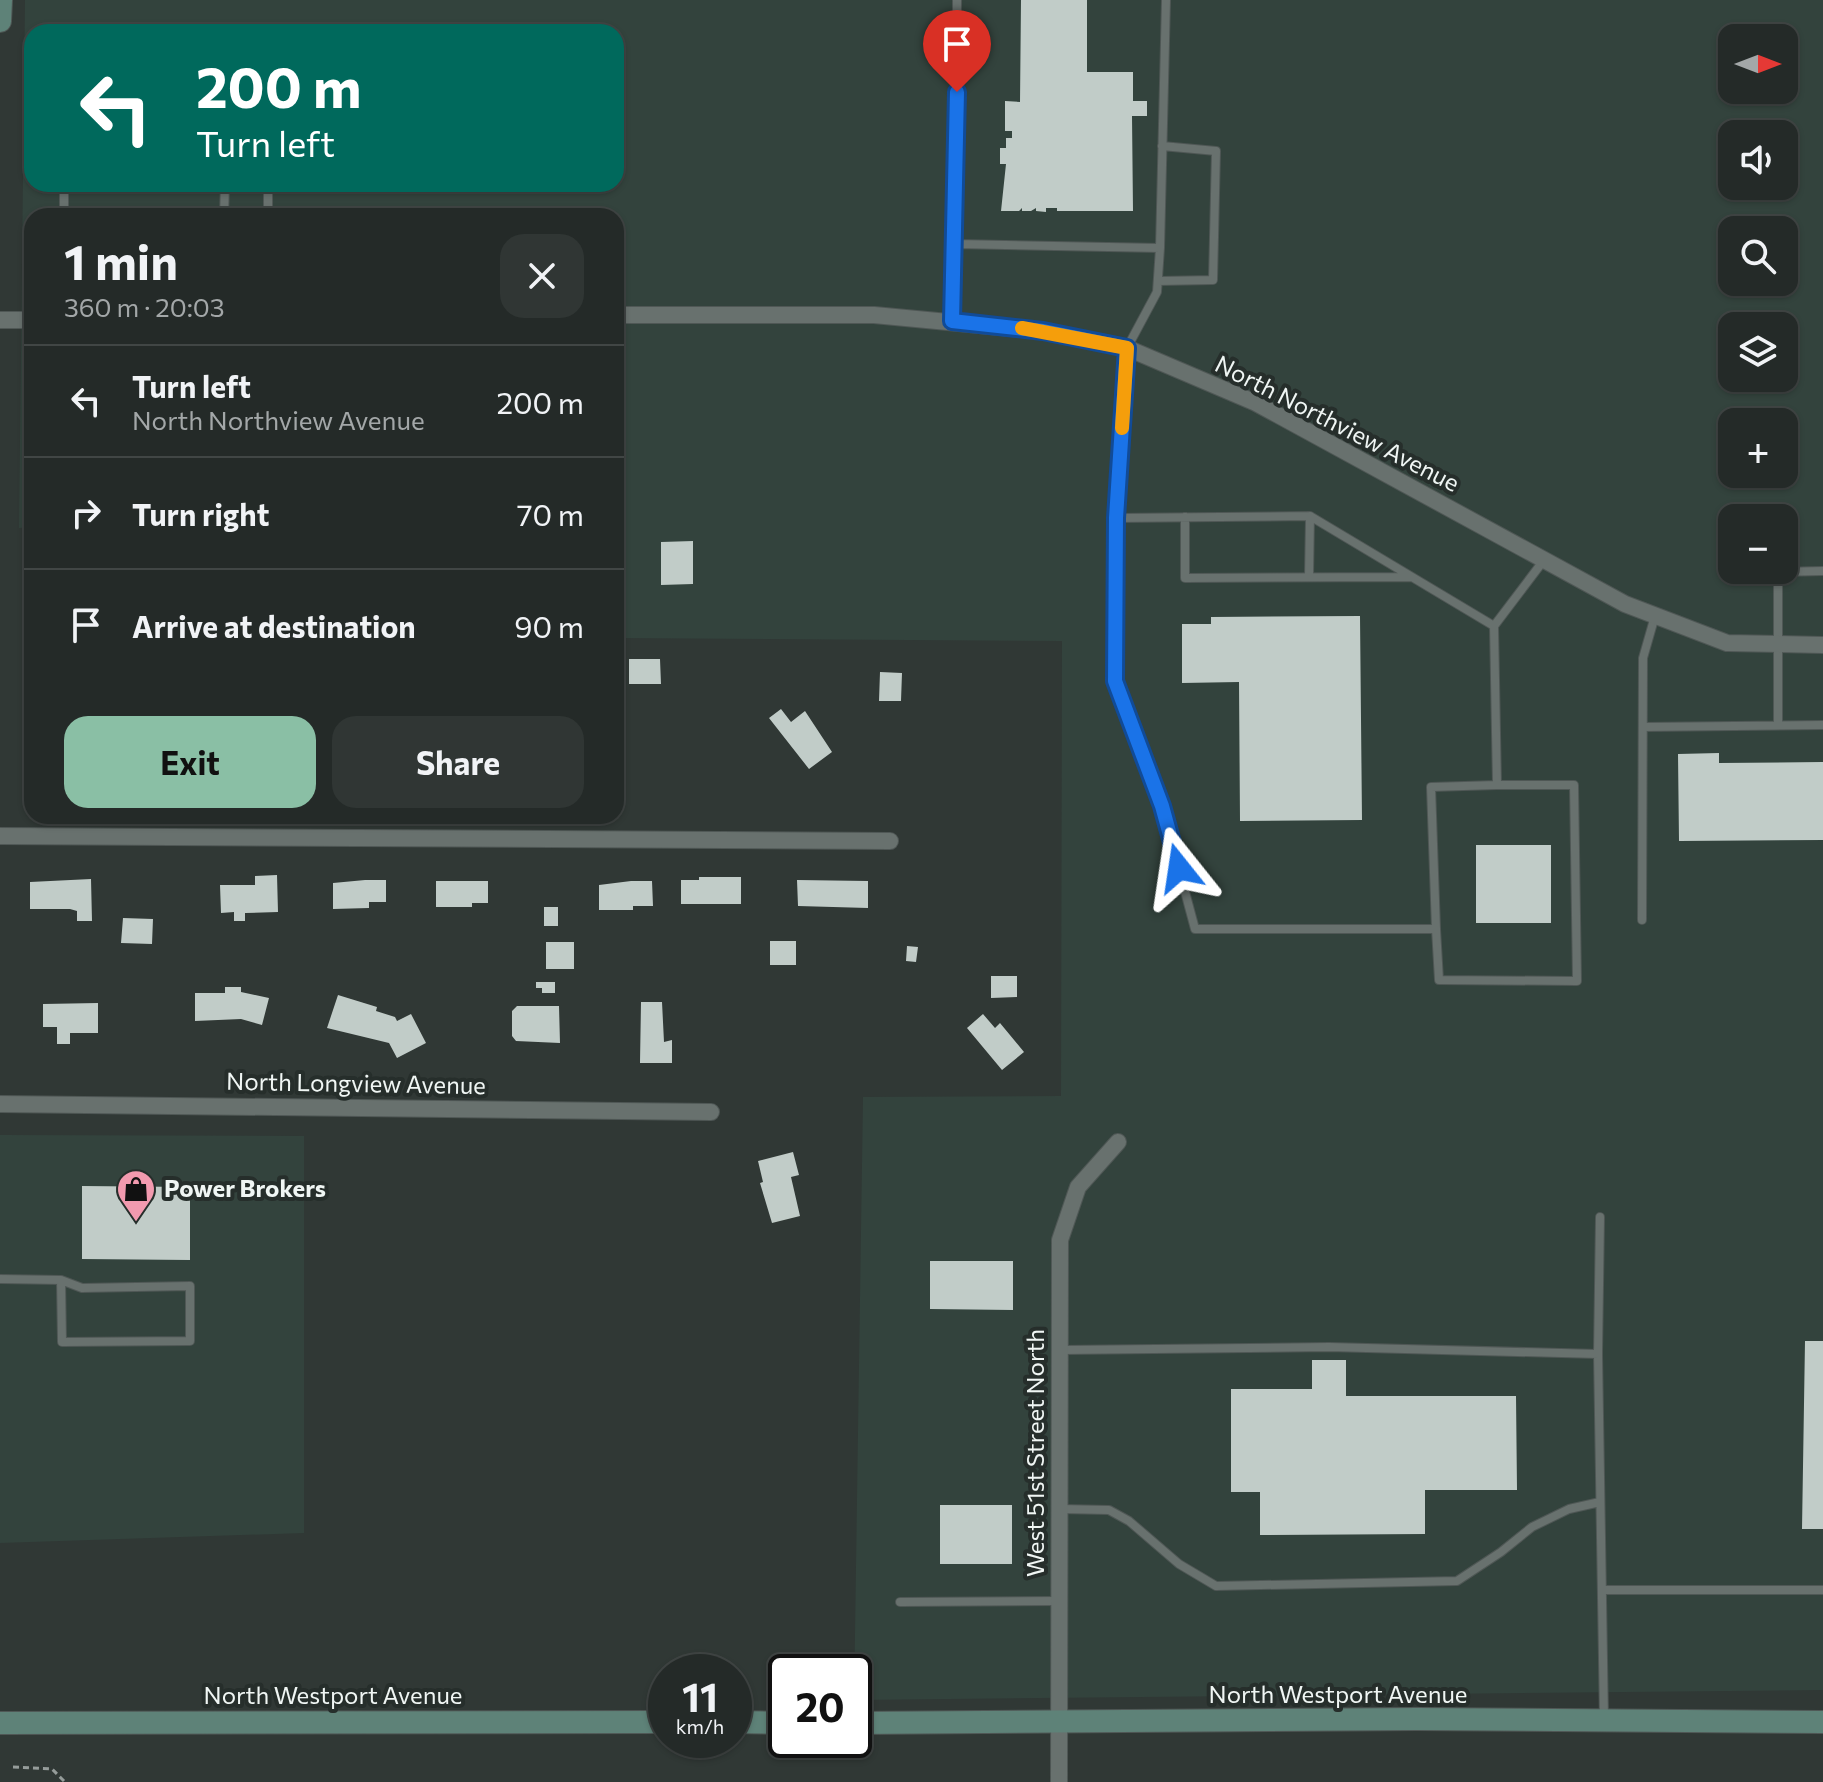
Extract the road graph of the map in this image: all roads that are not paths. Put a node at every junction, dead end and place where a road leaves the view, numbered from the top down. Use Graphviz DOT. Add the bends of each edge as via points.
graph roads {
  1 [pos="1,0"];
  2 [pos="957,0"];
  3 [pos="1166,0"];
  4 [pos="0,21"];
  5 [pos="1162,146"];
  6 [pos="956,244"];
  7 [pos="1160,248"];
  8 [pos="1158,281"];
  9 [pos="624,315"];
  10 [pos="0,320"];
  11 [pos="24,320"];
  12 [pos="952,321"];
  13 [pos="1127,348"];
  14 [pos="1310,516"];
  15 [pos="1185,517"];
  16 [pos="1116,518"];
  17 [pos="1544,560"];
  18 [pos="1823,571"];
  19 [pos="1309,577"];
  20 [pos="1412,577"];
  21 [pos="1655,616"];
  22 [pos="1494,626"];
  23 [pos="1780,645"];
  24 [pos="1823,645"];
  25 [pos="1778,725"];
  26 [pos="1823,725"];
  27 [pos="1643,727"];
  28 [pos="1497,785"];
  29 [pos="0,836"];
  30 [pos="890,841"];
  31 [pos="1642,920"];
  32 [pos="1436,929"];
  33 [pos="0,1104"];
  34 [pos="711,1112"];
  35 [pos="1118,1142"];
  36 [pos="1600,1217"];
  37 [pos="0,1279"];
  38 [pos="61,1280"];
  39 [pos="1061,1350"];
  40 [pos="1598,1354"];
  41 [pos="1600,1502"];
  42 [pos="1060,1509"];
  43 [pos="1602,1590"];
  44 [pos="1823,1590"];
  45 [pos="1060,1601"];
  46 [pos="900,1602"];
  47 [pos="1604,1721"];
  48 [pos="648,1722"];
  49 [pos="1823,1722"];
  50 [pos="0,1723"];
  51 [pos="872,1723"];
  52 [pos="1059,1723"];
  53 [pos="1059,1782"];
  1 -- 4 [label="main road"];
  2 -- 6 [label="lane"];
  3 -- 5 [label="lane"];
  5 -- 7 [label="lane"];
  5 -- 8 [label="lane" via="1216,151 1213,280"];
  6 -- 7 [label="lane"];
  6 -- 12 [label="lane"];
  7 -- 8 [label="lane"];
  8 -- 13 [label="lane"];
  9 -- 12 [label="street, North Northview Avenue" via="874,315"];
  10 -- 11 [label="street"];
  12 -- 13 [label="street, North Northview Avenue"];
  13 -- 16 [label="lane"];
  13 -- 17 [label="street, North Northview Avenue" via="1256,403"];
  14 -- 15 [label="lane"];
  14 -- 19 [label="lane"];
  14 -- 20 [label="lane"];
  15 -- 16 [label="lane"];
  15 -- 19 [label="lane" via="1185,578"];
  16 -- 32 [label="lane" via="1115,681 1162,806 1195,929"];
  17 -- 21 [label="street, North Northview Avenue"];
  17 -- 22 [label="lane"];
  18 -- 23 [label="lane" via="1778,572"];
  19 -- 20 [label="lane"];
  20 -- 22 [label="lane"];
  21 -- 23 [label="street, North Northview Avenue" via="1727,643"];
  21 -- 27 [label="lane" via="1643,658"];
  22 -- 28 [label="lane"];
  23 -- 24 [label="street, North Northview Avenue"];
  23 -- 25 [label="lane"];
  25 -- 26 [label="lane"];
  25 -- 27 [label="lane"];
  27 -- 31 [label="lane"];
  28 -- 32 [label="lane" via="1431,787"];
  28 -- 32 [label="lane" via="1574,785 1577,981 1439,980"];
  29 -- 30 [label="street"];
  33 -- 34 [label="street, North Longview Avenue"];
  35 -- 39 [label="street, West 51st Street North" via="1078,1187 1060,1240"];
  36 -- 40 [label="lane"];
  37 -- 38 [label="lane"];
  38 -- 38 [label="lane" via="82,1288 190,1286 190,1341 62,1342"];
  39 -- 40 [label="lane" via="1359,1348"];
  39 -- 42 [label="street, West 51st Street North"];
  40 -- 41 [label="lane"];
  41 -- 42 [label="lane" via="1569,1509 1532,1527 1457,1581 1231,1586 1216,1586 1179,1564 1109,1510"];
  41 -- 43 [label="lane"];
  42 -- 45 [label="street, West 51st Street North"];
  43 -- 44 [label="lane"];
  43 -- 47 [label="lane"];
  45 -- 46 [label="lane"];
  45 -- 52 [label="street, West 51st Street North"];
  47 -- 49 [label="main road, North Westport Avenue"];
  47 -- 52 [label="main road, North Westport Avenue"];
  48 -- 50 [label="main road, North Westport Avenue"];
  51 -- 52 [label="main road, North Westport Avenue"];
  52 -- 53 [label="street, West 51st Street North"];
}
